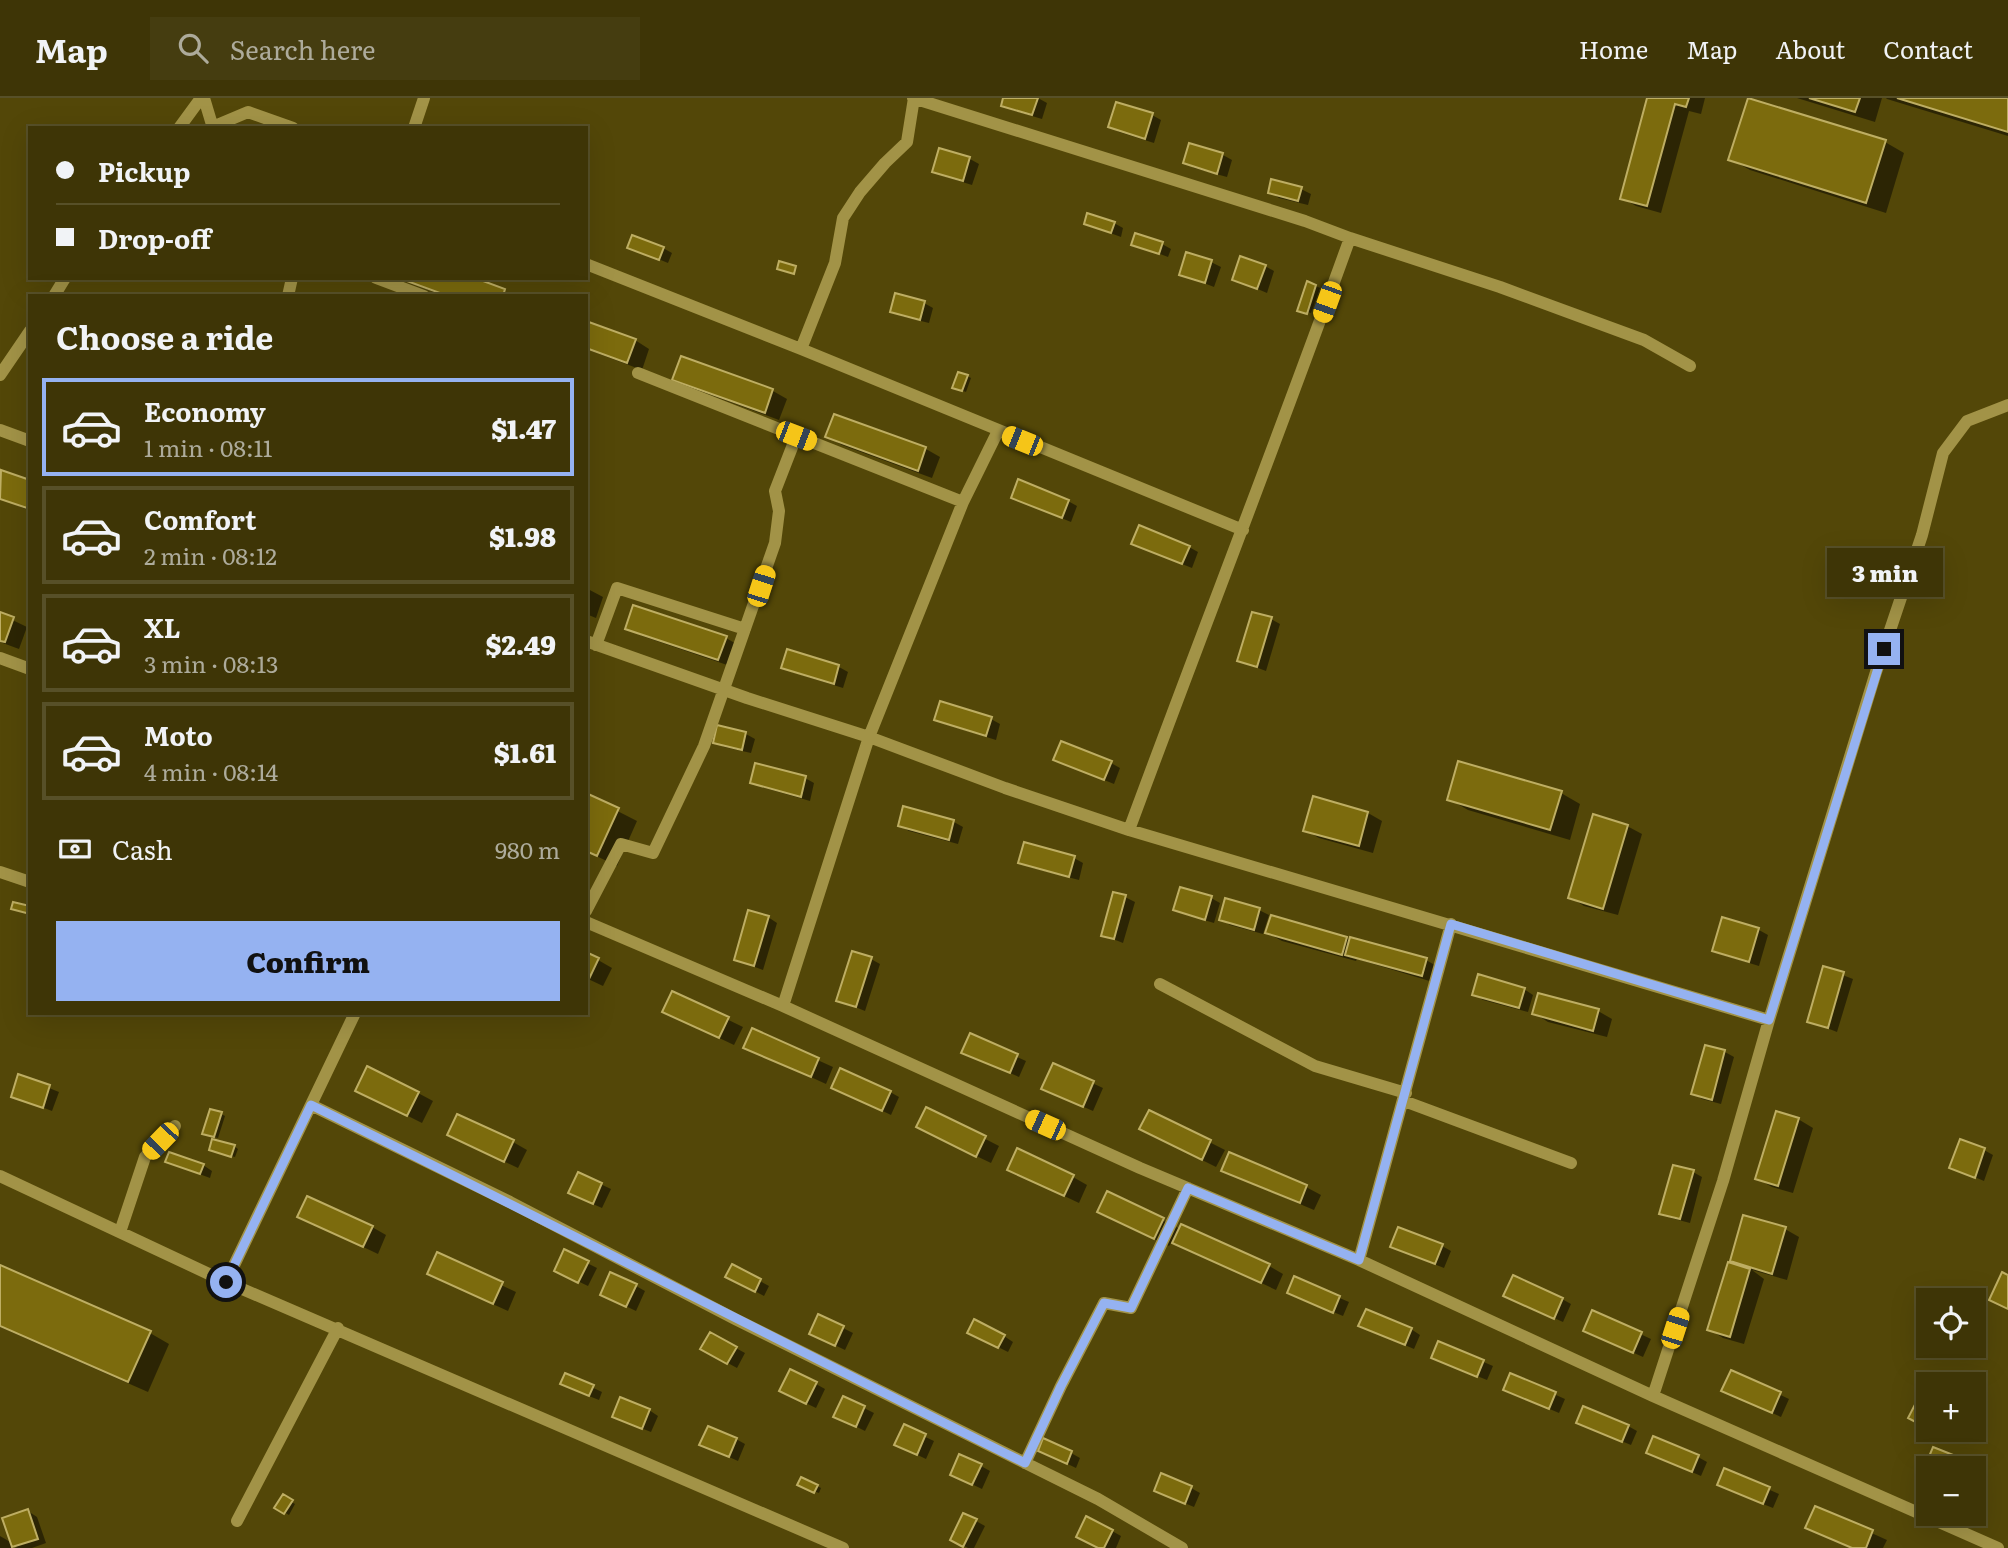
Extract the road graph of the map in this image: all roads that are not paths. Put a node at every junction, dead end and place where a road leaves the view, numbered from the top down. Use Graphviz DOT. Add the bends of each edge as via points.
graph roads {
  1 [pos="202,98"];
  2 [pos="424,98"];
  3 [pos="914,98"];
  4 [pos="180,126"];
  5 [pos="212,126"];
  6 [pos="214,126"];
  7 [pos="287,126"];
  8 [pos="415,126"];
  9 [pos="1350,238"];
  10 [pos="588,265"];
  11 [pos="381,280"];
  12 [pos="419,294"];
  13 [pos="28,334"];
  14 [pos="801,349"];
  15 [pos="1690,366"];
  16 [pos="638,373"];
  17 [pos="0,375"];
  18 [pos="2008,405"];
  19 [pos="0,430"];
  20 [pos="998,431"];
  21 [pos="796,436"];
  22 [pos="28,440"];
  23 [pos="963,502"];
  24 [pos="1242,530"];
  25 [pos="745,629"];
  26 [pos="591,643"];
  27 [pos="0,658"];
  28 [pos="28,669"];
  29 [pos="723,689"];
  30 [pos="869,737"];
  31 [pos="1129,830"];
  32 [pos="0,872"];
  33 [pos="28,881"];
  34 [pos="588,907"];
  35 [pos="588,923"];
  36 [pos="1451,924"];
  37 [pos="1160,984"];
  38 [pos="783,1006"];
  39 [pos="354,1015"];
  40 [pos="1769,1020"];
  41 [pos="1405,1097"];
  42 [pos="311,1105"];
  43 [pos="175,1126"];
  44 [pos="1571,1163"];
  45 [pos="0,1176"];
  46 [pos="1188,1188"];
  47 [pos="120,1232"];
  48 [pos="1359,1260"];
  49 [pos="226,1282"];
  50 [pos="338,1328"];
  51 [pos="1653,1396"];
  52 [pos="1025,1463"];
  53 [pos="237,1521"];
  54 [pos="844,1548"];
  55 [pos="1182,1548"];
  56 [pos="1998,1548"];
  1 -- 4 [label="street"];
  1 -- 5 [label="street"];
  2 -- 8 [label="street"];
  3 -- 9 [label="street"];
  3 -- 14 [label="street" via="908,142 860,192 843,218 835,262"];
  6 -- 7 [label="street" via="248,112"];
  9 -- 15 [label="street" via="1644,340"];
  9 -- 24 [label="street"];
  10 -- 14 [label="street"];
  11 -- 12 [label="street"];
  13 -- 17 [label="street"];
  14 -- 20 [label="street"];
  16 -- 21 [label="street"];
  18 -- 40 [label="street" via="1967,421 1942,453 1923,535"];
  19 -- 22 [label="street"];
  20 -- 23 [label="street"];
  20 -- 24 [label="street"];
  21 -- 23 [label="street"];
  21 -- 25 [label="street" via="775,491 779,511 775,543"];
  23 -- 30 [label="street"];
  24 -- 31 [label="street"];
  25 -- 26 [label="street" via="617,587"];
  25 -- 29 [label="street"];
  26 -- 29 [label="street"];
  27 -- 28 [label="street"];
  29 -- 30 [label="street"];
  29 -- 34 [label="street" via="704,746 653,853 621,844"];
  30 -- 31 [label="street"];
  30 -- 38 [label="street"];
  31 -- 36 [label="street"];
  32 -- 33 [label="street"];
  35 -- 38 [label="street"];
  36 -- 40 [label="street"];
  36 -- 41 [label="street"];
  37 -- 41 [label="street" via="1315,1066"];
  38 -- 46 [label="street"];
  39 -- 42 [label="street"];
  40 -- 51 [label="street" via="1723,1181"];
  41 -- 44 [label="street"];
  41 -- 48 [label="street"];
  42 -- 49 [label="street"];
  42 -- 52 [label="street"];
  43 -- 47 [label="street" via="145,1157"];
  45 -- 47 [label="street"];
  46 -- 48 [label="street"];
  46 -- 52 [label="street" via="1131,1308 1104,1303"];
  47 -- 49 [label="street"];
  48 -- 51 [label="street"];
  49 -- 50 [label="street"];
  50 -- 53 [label="street"];
  50 -- 54 [label="street"];
  51 -- 56 [label="street"];
  52 -- 55 [label="street"];
}
